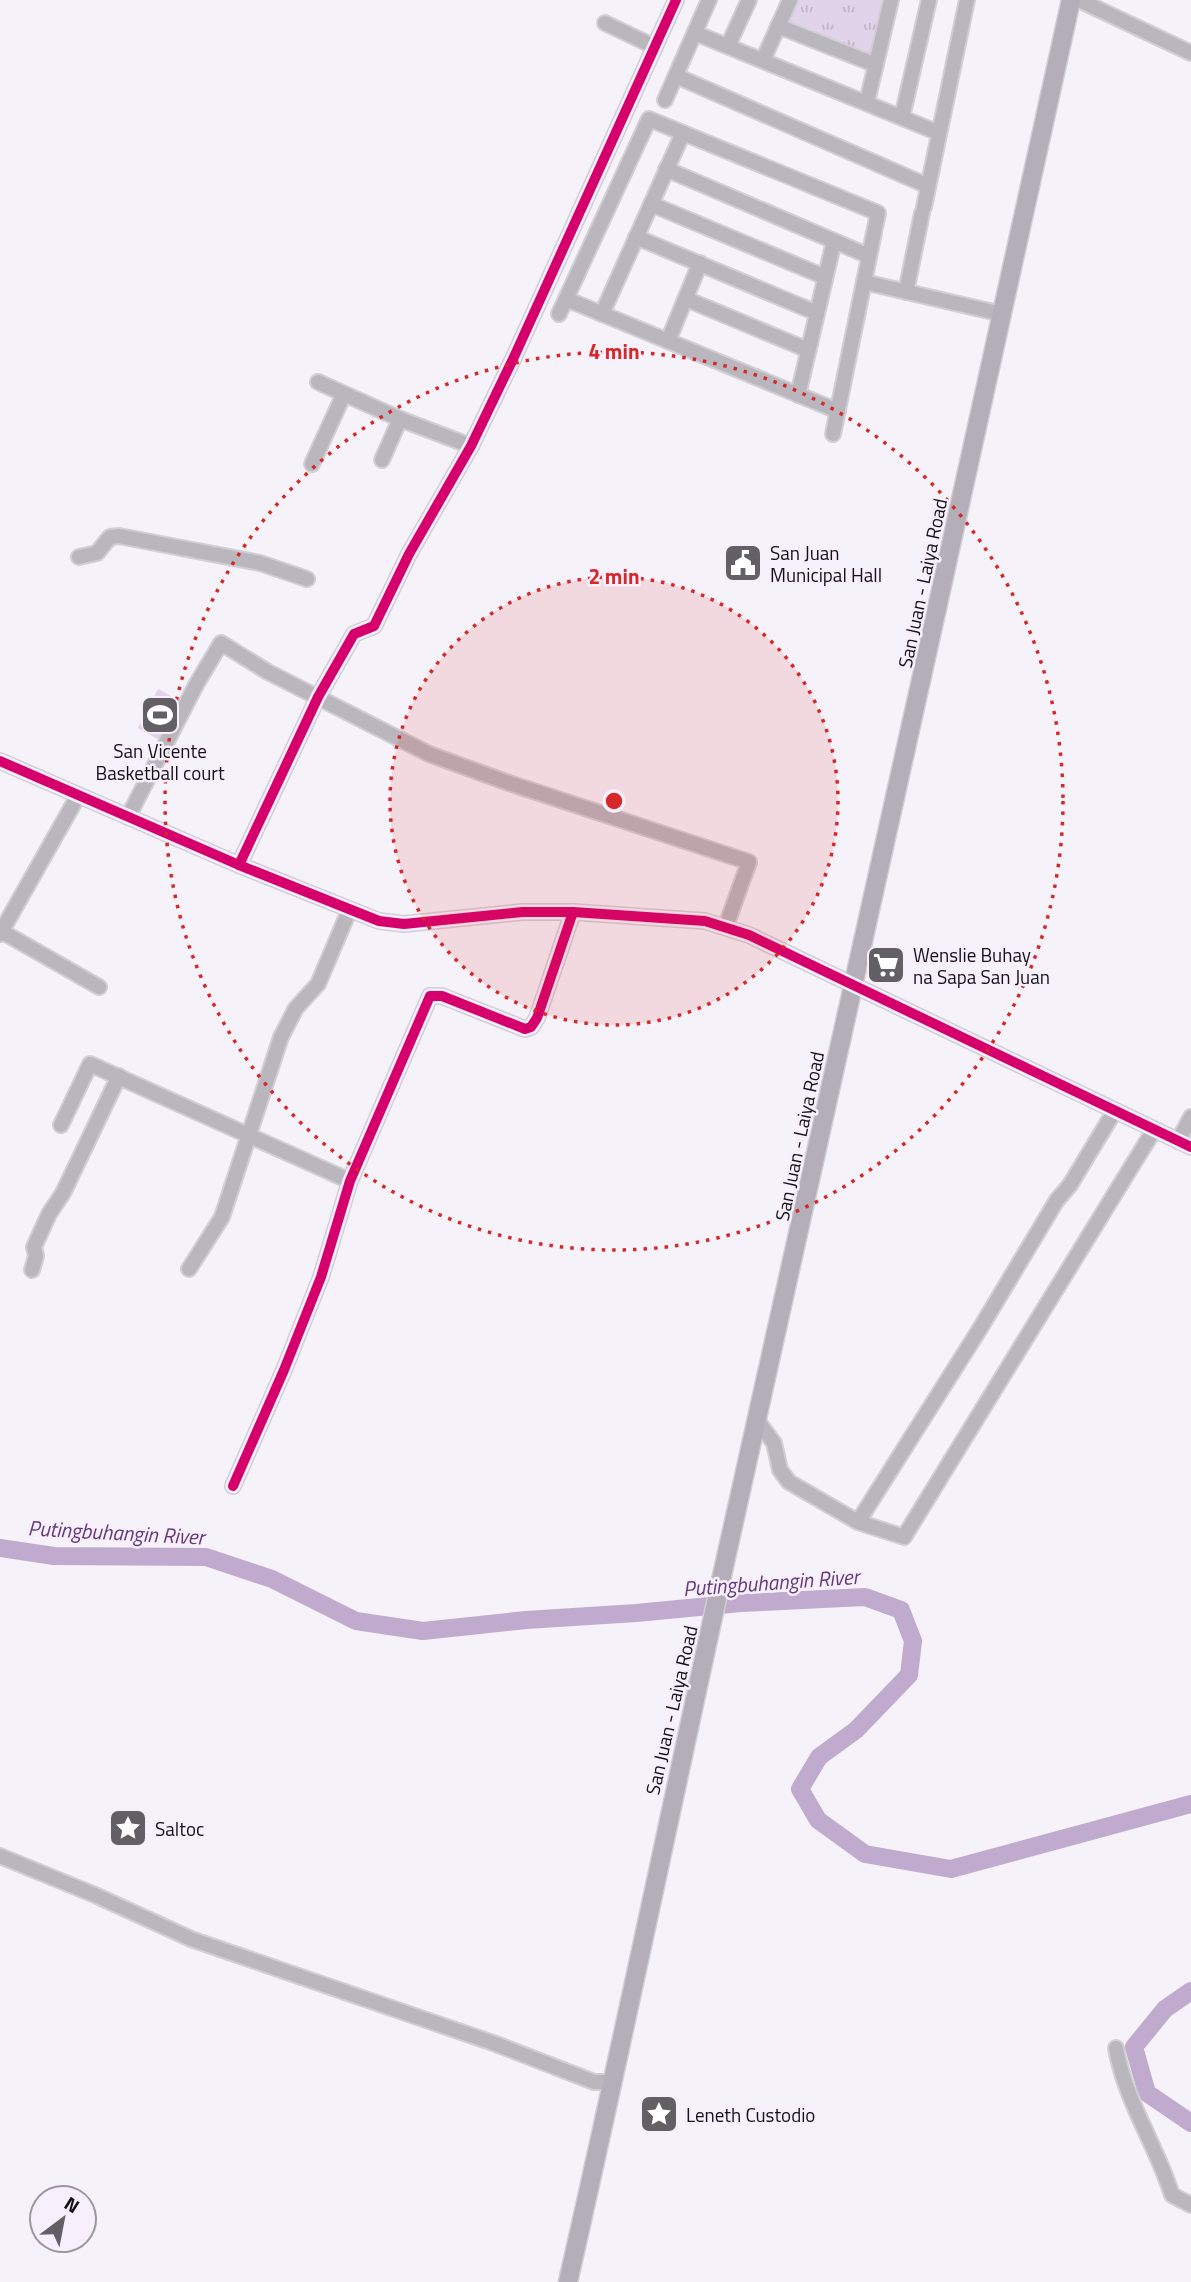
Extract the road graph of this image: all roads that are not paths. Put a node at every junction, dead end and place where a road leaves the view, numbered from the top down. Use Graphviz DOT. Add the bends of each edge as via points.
graph roads {
  1 [pos="676,0"];
  2 [pos="709,0"];
  3 [pos="749,0"];
  4 [pos="790,0"];
  5 [pos="891,0"];
  6 [pos="929,0"];
  7 [pos="967,0"];
  8 [pos="1071,0"];
  9 [pos="1079,0"];
  10 [pos="605,23"];
  11 [pos="778,26"];
  12 [pos="695,33"];
  13 [pos="728,46"];
  14 [pos="655,47"];
  15 [pos="1191,53"];
  16 [pos="763,60"];
  17 [pos="876,65"];
  18 [pos="676,76"];
  19 [pos="867,103"];
  20 [pos="902,117"];
  21 [pos="654,121"];
  22 [pos="939,132"];
  23 [pos="683,133"];
  24 [pos="666,169"];
  25 [pos="928,186"];
  26 [pos="651,204"];
  27 [pos="583,215"];
  28 [pos="601,223"];
  29 [pos="636,237"];
  30 [pos="834,241"];
  31 [pos="869,256"];
  32 [pos="700,264"];
  33 [pos="825,277"];
  34 [pos="864,282"];
  35 [pos="906,292"];
  36 [pos="566,299"];
  37 [pos="685,299"];
  38 [pos="817,313"];
  39 [pos="559,314"];
  40 [pos="602,314"];
  41 [pos="1002,314"];
  42 [pos="668,341"];
  43 [pos="808,350"];
  44 [pos="318,382"];
  45 [pos="344,394"];
  46 [pos="798,395"];
  47 [pos="838,411"];
  48 [pos="400,419"];
  49 [pos="833,434"];
  50 [pos="471,446"];
  51 [pos="382,460"];
  52 [pos="312,464"];
  53 [pos="79,557"];
  54 [pos="307,579"];
  55 [pos="318,697"];
  56 [pos="0,761"];
  57 [pos="78,796"];
  58 [pos="128,817"];
  59 [pos="239,865"];
  60 [pos="349,911"];
  61 [pos="573,912"];
  62 [pos="726,926"];
  63 [pos="1,933"];
  64 [pos="854,985"];
  65 [pos="99,987"];
  66 [pos="119,1076"];
  67 [pos="1114,1112"];
  68 [pos="1191,1117"];
  69 [pos="61,1125"];
  70 [pos="1154,1129"];
  71 [pos="250,1135"];
  72 [pos="1185,1144"];
  73 [pos="350,1181"];
  74 [pos="189,1269"];
  75 [pos="32,1270"];
  76 [pos="757,1420"];
  77 [pos="233,1486"];
  78 [pos="858,1522"];
  79 [pos="0,1856"];
  80 [pos="1116,2048"];
  81 [pos="613,2082"];
  82 [pos="1191,2205"];
  83 [pos="568,2282"];
  1 -- 14 [label="street"];
  2 -- 12 [label="street"];
  3 -- 13 [label="street"];
  4 -- 11 [label="street"];
  5 -- 17 [label="street"];
  6 -- 20 [label="street"];
  7 -- 22 [label="street"];
  8 -- 41 [label="main road, San Juan - Laiya Road"];
  9 -- 15 [label="street"];
  10 -- 14 [label="street"];
  11 -- 16 [label="street"];
  11 -- 17 [label="street"];
  12 -- 13 [label="street"];
  12 -- 18 [label="street"];
  13 -- 16 [label="street"];
  14 -- 50 [label="street"];
  16 -- 19 [label="street"];
  17 -- 19 [label="street"];
  18 -- 21 [label="street"];
  18 -- 25 [label="street"];
  19 -- 20 [label="street"];
  20 -- 22 [label="street"];
  21 -- 23 [label="street"];
  21 -- 28 [label="street" via="649,119"];
  22 -- 25 [label="street"];
  23 -- 24 [label="street"];
  23 -- 31 [label="street" via="878,213"];
  24 -- 26 [label="street"];
  24 -- 30 [label="street"];
  25 -- 35 [label="street"];
  26 -- 29 [label="street"];
  26 -- 33 [label="street"];
  27 -- 28 [label="street"];
  28 -- 36 [label="street"];
  29 -- 32 [label="street"];
  29 -- 40 [label="street"];
  30 -- 31 [label="street"];
  30 -- 33 [label="street"];
  31 -- 34 [label="street"];
  32 -- 37 [label="street"];
  32 -- 38 [label="street"];
  33 -- 38 [label="street"];
  34 -- 35 [label="street"];
  34 -- 47 [label="street"];
  35 -- 41 [label="street"];
  36 -- 39 [label="street"];
  36 -- 40 [label="street"];
  37 -- 42 [label="street"];
  37 -- 43 [label="street"];
  38 -- 43 [label="street"];
  40 -- 42 [label="street"];
  41 -- 64 [label="main road, San Juan - Laiya Road"];
  42 -- 46 [label="street"];
  43 -- 46 [label="street"];
  44 -- 45 [label="street"];
  45 -- 48 [label="street"];
  45 -- 52 [label="street"];
  46 -- 47 [label="street"];
  47 -- 49 [label="street"];
  48 -- 50 [label="street"];
  48 -- 51 [label="street"];
  50 -- 55 [label="street" via="374,626 354,634"];
  53 -- 54 [label="street" via="97,553 110,537 119,536 260,563"];
  55 -- 58 [label="street" via="221,643"];
  55 -- 59 [label="street"];
  55 -- 62 [label="street" via="429,754 749,862"];
  56 -- 57 [label="street"];
  57 -- 58 [label="street"];
  57 -- 63 [label="street"];
  58 -- 59 [label="street"];
  59 -- 60 [label="street"];
  60 -- 61 [label="street" via="404,923"];
  60 -- 71 [label="street" via="318,984 296,1008 281,1037"];
  61 -- 62 [label="street"];
  61 -- 73 [label="street" via="531,1027 442,996 430,996"];
  62 -- 64 [label="street"];
  63 -- 65 [label="street"];
  64 -- 67 [label="street"];
  64 -- 76 [label="main road, San Juan - Laiya Road"];
  66 -- 69 [label="street" via="90,1063"];
  66 -- 71 [label="street"];
  66 -- 75 [label="street" via="34,1247"];
  67 -- 70 [label="street"];
  67 -- 78 [label="street"];
  68 -- 72 [label="street"];
  70 -- 72 [label="street"];
  70 -- 78 [label="street" via="904,1537"];
  71 -- 73 [label="street"];
  71 -- 74 [label="street" via="222,1217"];
  73 -- 77 [label="street" via="321,1278"];
  76 -- 78 [label="street" via="774,1443 780,1470 789,1482"];
  76 -- 81 [label="main road, San Juan - Laiya Road"];
  79 -- 81 [label="street" via="191,1939 594,2082"];
  80 -- 82 [label="street" via="1130,2101 1172,2195"];
  81 -- 83 [label="main road, San Juan - Laiya Road"];
}
